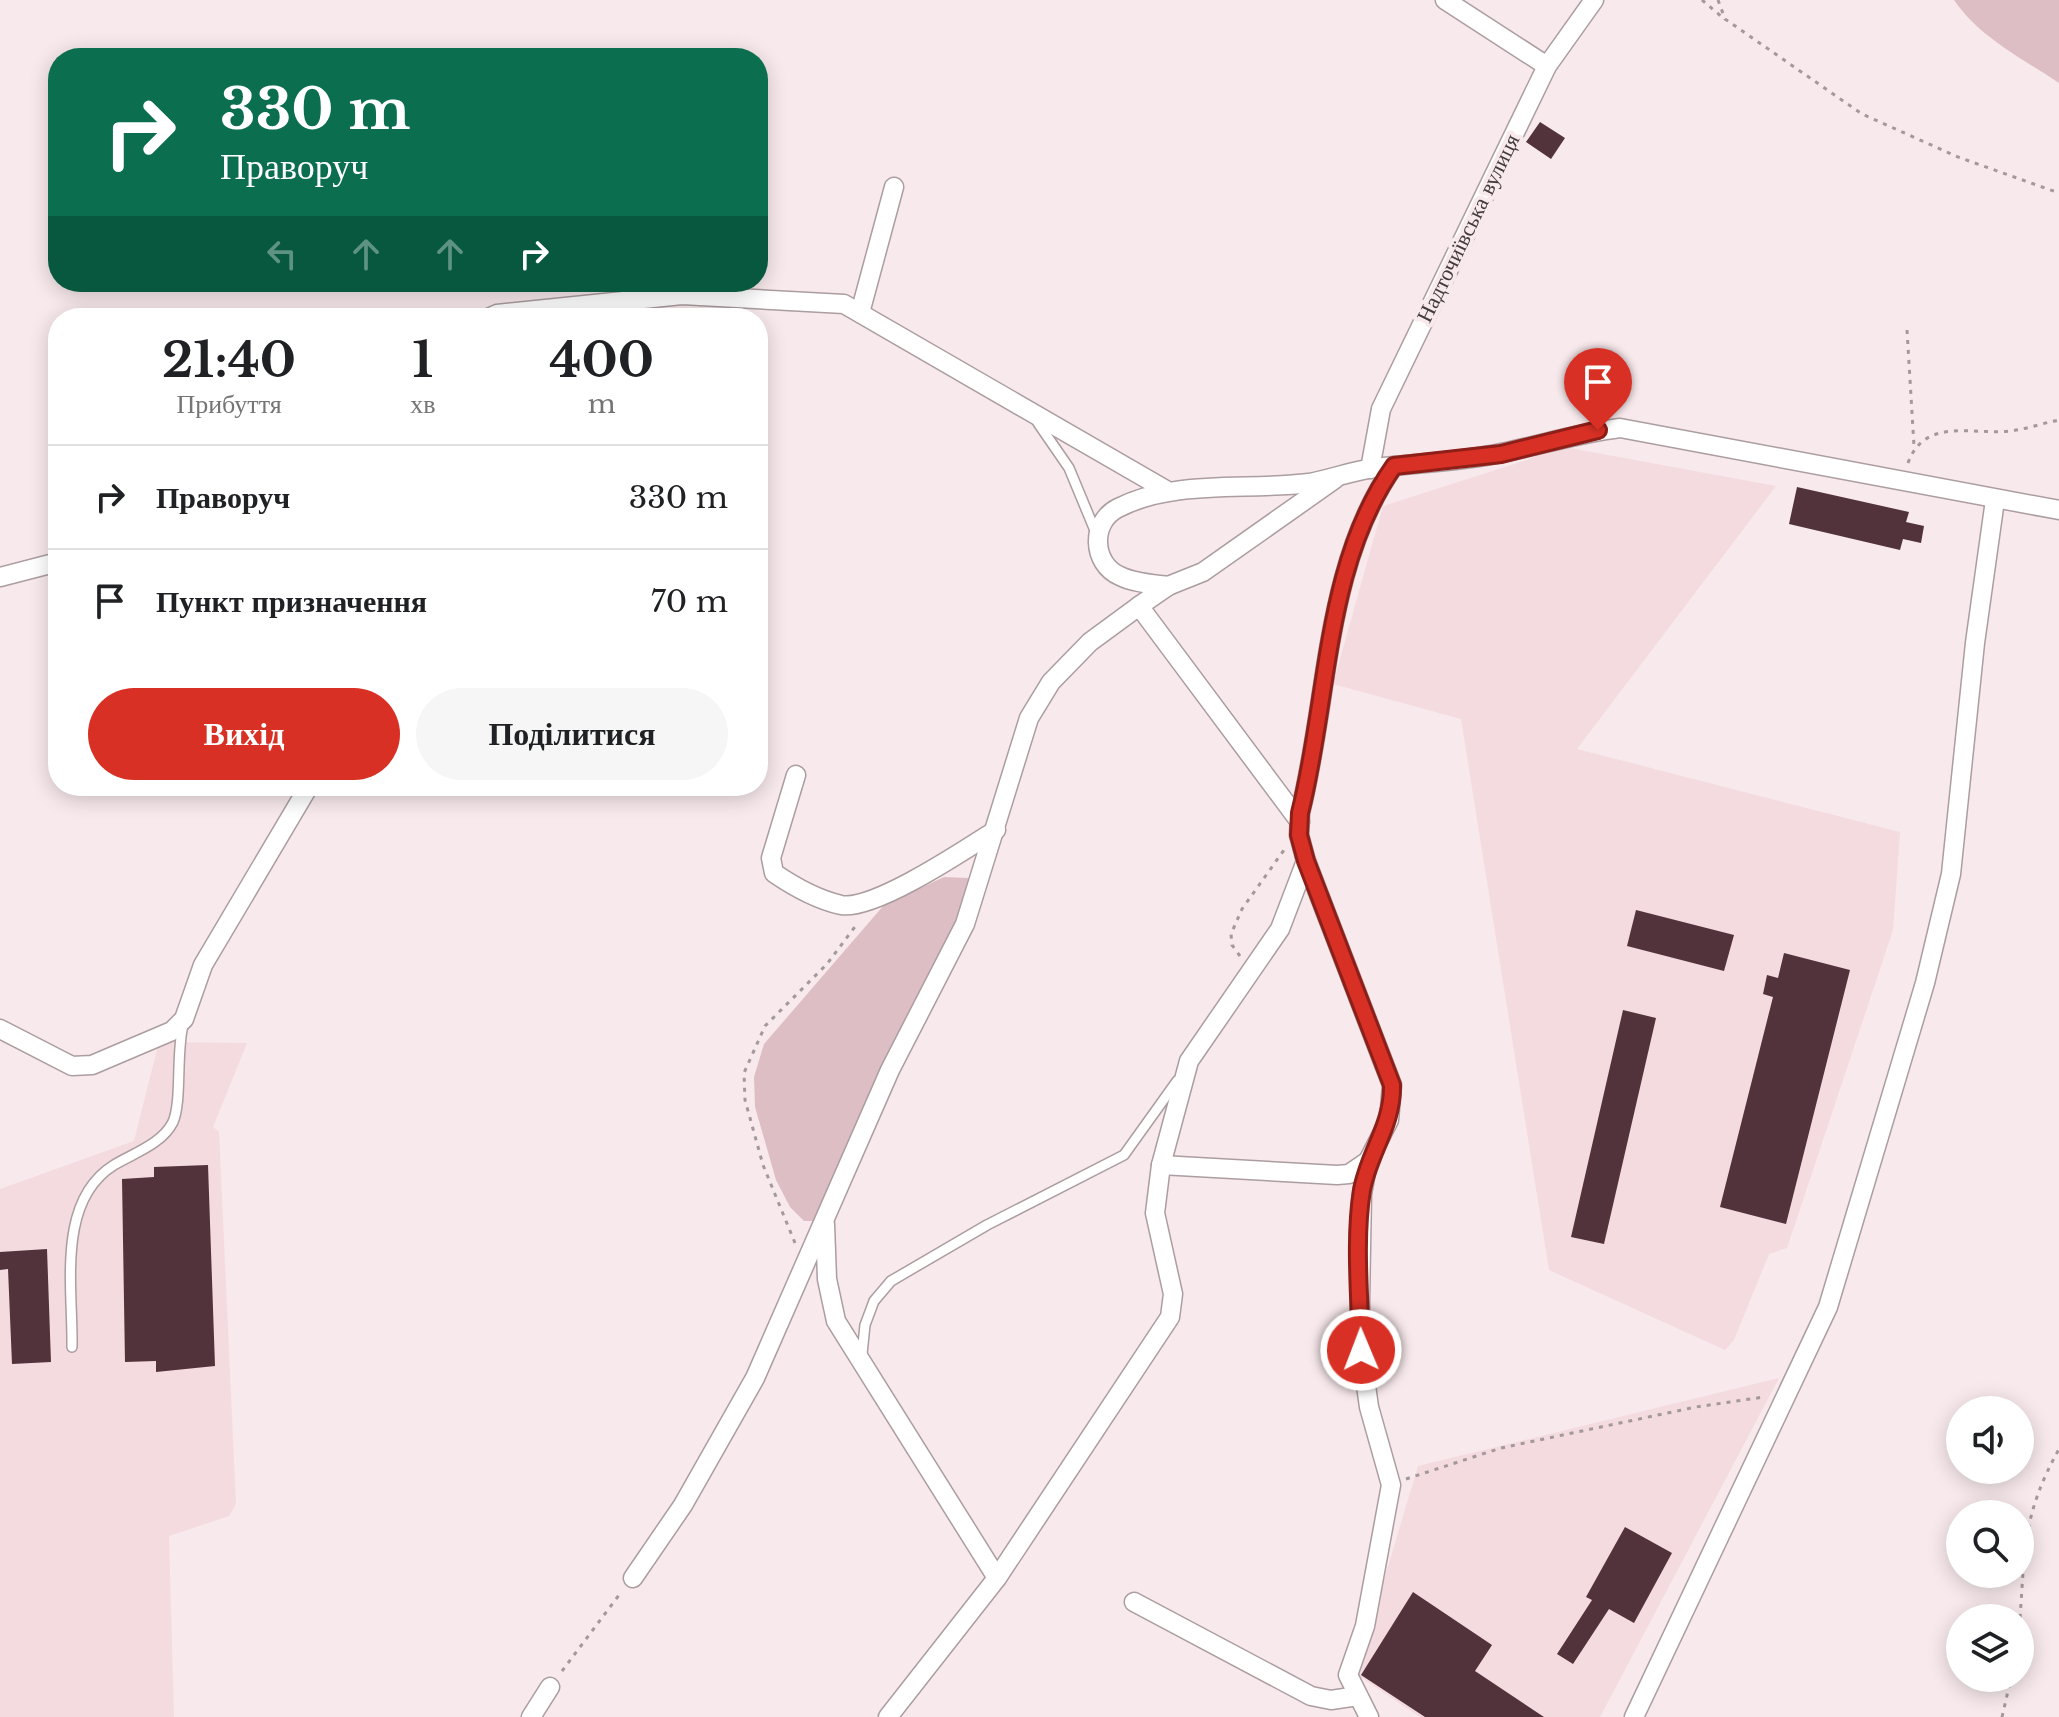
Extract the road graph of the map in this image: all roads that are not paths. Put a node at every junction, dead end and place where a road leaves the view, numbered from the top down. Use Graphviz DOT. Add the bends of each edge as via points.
graph roads {
  1 [pos="1445,0"];
  2 [pos="1594,0"];
  3 [pos="1547,66"];
  4 [pos="894,187"];
  5 [pos="555,308"];
  6 [pos="860,313"];
  7 [pos="1029,411"];
  8 [pos="1394,466"];
  9 [pos="1370,469"];
  10 [pos="1335,479"];
  11 [pos="1166,490"];
  12 [pos="1995,500"];
  13 [pos="2059,510"];
  14 [pos="1098,537"];
  15 [pos="48,565"];
  16 [pos="0,577"];
  17 [pos="1168,586"];
  18 [pos="1139,606"];
  19 [pos="796,775"];
  20 [pos="303,796"];
  21 [pos="1299,820"];
  22 [pos="996,830"];
  23 [pos="1306,861"];
  24 [pos="184,1019"];
  25 [pos="0,1029"];
  26 [pos="1189,1061"];
  27 [pos="1368,1161"];
  28 [pos="1161,1165"];
  29 [pos="825,1218"];
  30 [pos="72,1347"];
  31 [pos="863,1367"];
  32 [pos="633,1578"];
  33 [pos="997,1578"];
  34 [pos="1134,1602"];
  35 [pos="550,1687"];
  36 [pos="1358,1696"];
  37 [pos="531,1717"];
  38 [pos="888,1717"];
  39 [pos="1369,1717"];
  40 [pos="1634,1717"];
  1 -- 3 [label="street"];
  2 -- 3 [label="street, Надточиївська вулиця"];
  3 -- 9 [label="street, Надточиївська вулиця" via="1381,409"];
  4 -- 6 [label="street"];
  5 -- 6 [label="street" via="682,295 844,304"];
  6 -- 7 [label="street"];
  7 -- 11 [label="street"];
  7 -- 14 [label="lane" via="1069,468"];
  8 -- 9 [label="street"];
  8 -- 12 [label="street" via="1501,454 1576,433 1620,428"];
  8 -- 21 [label="street" via="1361,522 1335,623"];
  9 -- 10 [label="street"];
  10 -- 11 [label="street" via="1279,487"];
  10 -- 17 [label="street" via="1203,572"];
  11 -- 14 [label="street" via="1116,509"];
  12 -- 13 [label="street"];
  12 -- 40 [label="street" via="1951,874 1925,983 1828,1307"];
  14 -- 17 [label="street" via="1102,560 1118,576"];
  15 -- 16 [label="street"];
  17 -- 18 [label="street"];
  18 -- 21 [label="street"];
  18 -- 22 [label="street" via="1090,642 1051,682 1029,718"];
  19 -- 22 [label="street" via="771,858 774,873 843,905 865,902 933,870"];
  20 -- 24 [label="street" via="203,965"];
  21 -- 23 [label="street"];
  22 -- 29 [label="street" via="965,924 890,1070"];
  23 -- 26 [label="street" via="1280,929"];
  23 -- 27 [label="street" via="1392,1085 1389,1120"];
  24 -- 25 [label="street" via="172,1031 92,1065 72,1066"];
  24 -- 30 [label="lane" via="173,1122 158,1140 97,1177 79,1207"];
  26 -- 28 [label="street"];
  26 -- 31 [label="lane" via="1159,1112 1124,1155 891,1281 874,1301 865,1325"];
  27 -- 28 [label="street" via="1349,1174 1337,1175"];
  27 -- 36 [label="street" via="1362,1194 1361,1350 1373,1431 1391,1485 1365,1626 1348,1675"];
  28 -- 33 [label="street" via="1155,1213 1173,1294 1170,1317"];
  29 -- 31 [label="street" via="827,1279 836,1321"];
  29 -- 32 [label="street" via="726,1433"];
  31 -- 33 [label="street"];
  33 -- 38 [label="street"];
  34 -- 36 [label="street" via="1311,1696"];
  35 -- 37 [label="street"];
  36 -- 39 [label="street"];
}
